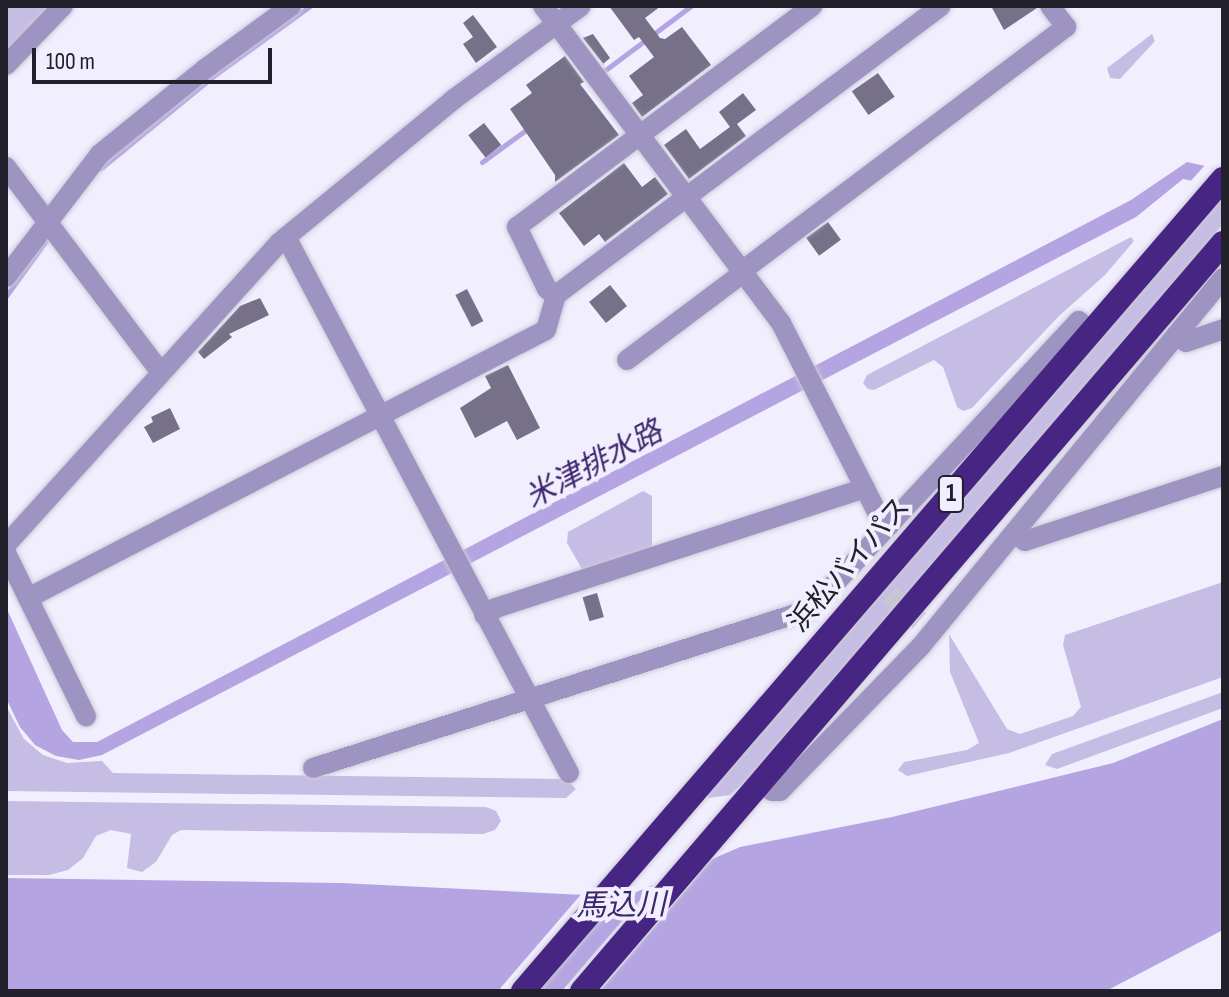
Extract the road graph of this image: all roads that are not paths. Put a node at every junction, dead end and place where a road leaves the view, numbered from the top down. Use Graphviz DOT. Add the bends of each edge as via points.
graph roads {
  1 [pos="63,6"];
  2 [pos="291,6"];
  3 [pos="543,6"];
  4 [pos="581,6"];
  5 [pos="812,6"];
  6 [pos="941,6"];
  7 [pos="1050,6"];
  8 [pos="556,23"];
  9 [pos="6,65"];
  10 [pos="640,135"];
  11 [pos="6,167"];
  12 [pos="1219,183"];
  13 [pos="686,197"];
  14 [pos="47,222"];
  15 [pos="286,237"];
  16 [pos="1223,243"];
  17 [pos="742,272"];
  18 [pos="6,277"];
  19 [pos="1223,278"];
  20 [pos="556,295"];
  21 [pos="1223,329"];
  22 [pos="1091,332"];
  23 [pos="1176,335"];
  24 [pos="627,360"];
  25 [pos="160,371"];
  26 [pos="382,415"];
  27 [pos="1223,476"];
  28 [pos="865,488"];
  29 [pos="889,525"];
  30 [pos="1015,532"];
  31 [pos="6,545"];
  32 [pos="6,553"];
  33 [pos="28,598"];
  34 [pos="484,615"];
  35 [pos="530,699"];
  36 [pos="86,716"];
  37 [pos="313,768"];
  38 [pos="569,773"];
  39 [pos="755,790"];
  40 [pos="523,991"];
  41 [pos="582,991"];
  1 -- 9 [label="street"];
  2 -- 14 [label="street" via="112,144"];
  3 -- 8 [label="street"];
  4 -- 8 [label="street"];
  5 -- 10 [label="street"];
  6 -- 13 [label="street"];
  7 -- 17 [label="street" via="1066,27"];
  8 -- 10 [label="street"];
  8 -- 15 [label="street"];
  10 -- 13 [label="street"];
  10 -- 20 [label="street" via="517,227 547,289"];
  11 -- 14 [label="street"];
  12 -- 22 [label="highway, 浜松バイパス / 1"];
  13 -- 17 [label="street"];
  13 -- 20 [label="street"];
  14 -- 18 [label="street"];
  14 -- 25 [label="street"];
  15 -- 25 [label="street"];
  15 -- 26 [label="street"];
  16 -- 39 [label="highway, 1"];
  17 -- 24 [label="street"];
  17 -- 28 [label="street" via="781,323"];
  19 -- 23 [label="street"];
  20 -- 26 [label="street" via="546,330"];
  21 -- 23 [label="street" via="1186,342"];
  22 -- 29 [label="street" via="1079,321"];
  22 -- 40 [label="highway, 浜松バイパス / 1"];
  23 -- 30 [label="street"];
  25 -- 31 [label="street"];
  26 -- 33 [label="street"];
  26 -- 34 [label="street"];
  27 -- 30 [label="street" via="1025,541"];
  28 -- 29 [label="street"];
  28 -- 34 [label="street"];
  29 -- 35 [label="street" via="860,569 811,609"];
  30 -- 39 [label="street" via="780,791"];
  32 -- 33 [label="street"];
  33 -- 36 [label="street"];
  34 -- 35 [label="street"];
  35 -- 37 [label="street"];
  35 -- 38 [label="street"];
  39 -- 41 [label="highway, 1"];
}
